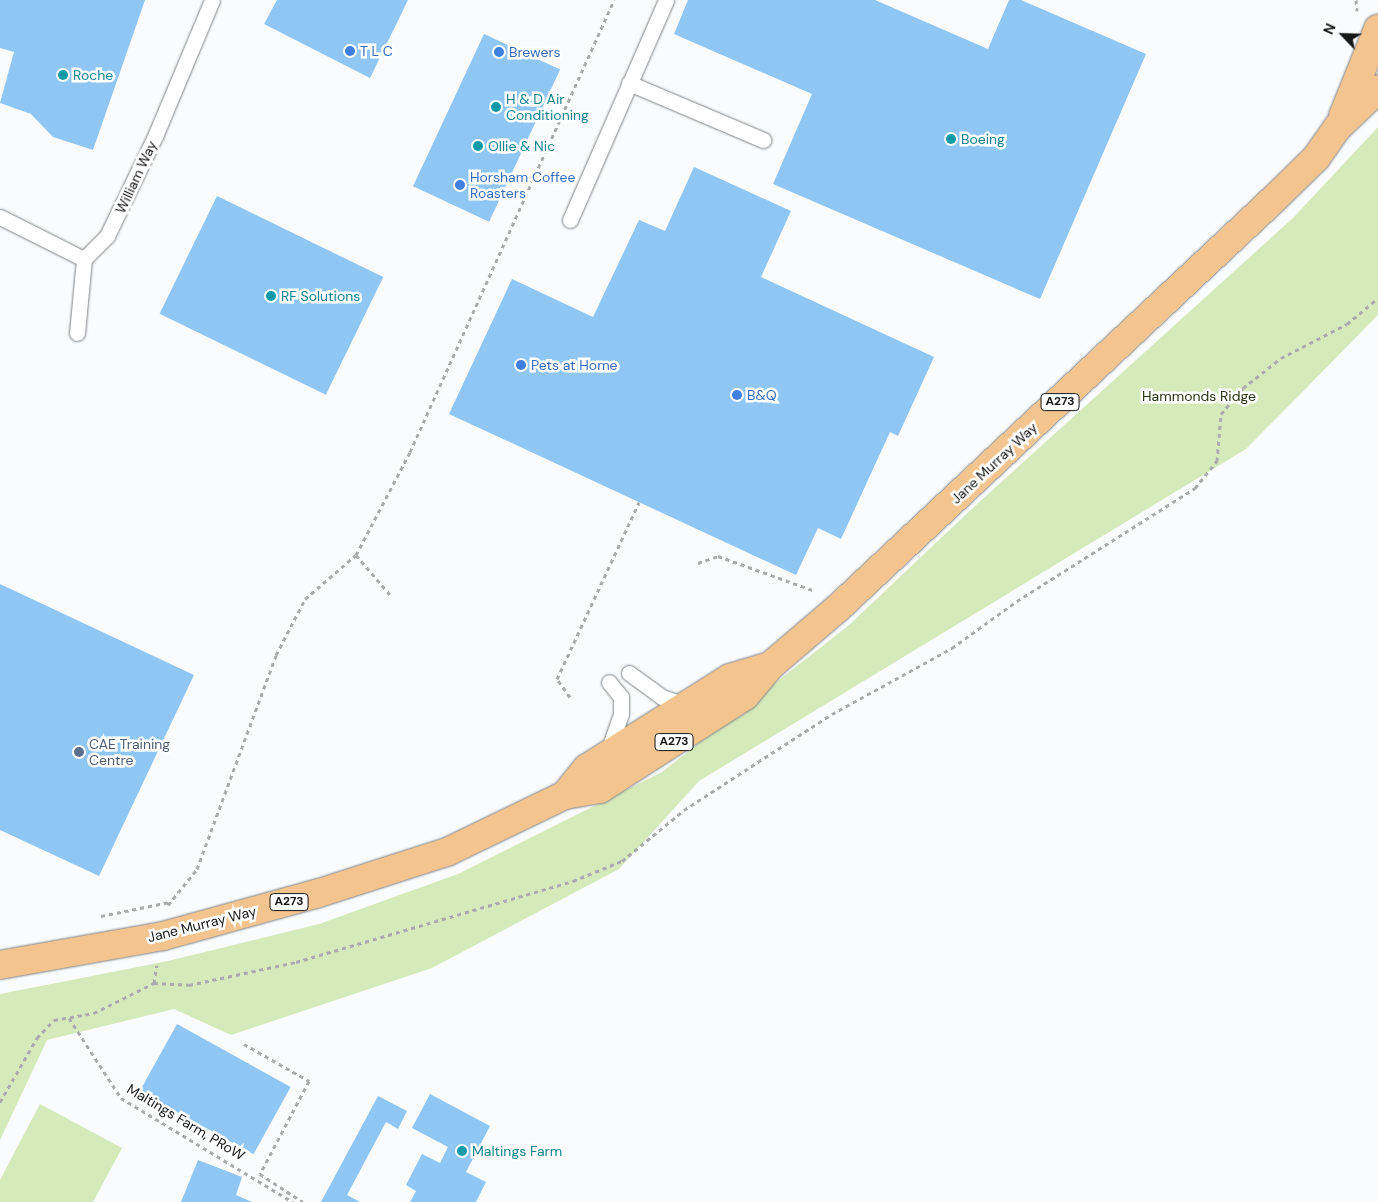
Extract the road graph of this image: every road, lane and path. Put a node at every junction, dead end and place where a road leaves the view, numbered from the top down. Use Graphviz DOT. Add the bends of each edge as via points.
graph roads {
  1 [pos="212,0"];
  2 [pos="614,0"];
  3 [pos="666,0"];
  4 [pos="1378,29"];
  5 [pos="629,83"];
  6 [pos="1378,89"];
  7 [pos="1338,127"];
  8 [pos="763,140"];
  9 [pos="0,217"];
  10 [pos="570,220"];
  11 [pos="84,259"];
  12 [pos="1378,298"];
  13 [pos="77,333"];
  14 [pos="639,502"];
  15 [pos="356,555"];
  16 [pos="698,563"];
  17 [pos="823,588"];
  18 [pos="392,598"];
  19 [pos="770,666"];
  20 [pos="629,673"];
  21 [pos="609,682"];
  22 [pos="570,697"];
  23 [pos="688,706"];
  24 [pos="606,756"];
  25 [pos="565,795"];
  26 [pos="163,936"];
  27 [pos="0,966"];
  28 [pos="154,983"];
  29 [pos="69,1018"];
  30 [pos="244,1044"];
  31 [pos="0,1102"];
  32 [pos="293,1202"];
  33 [pos="303,1202"];
  1 -- 11 [label="lane, William Way" via="163,117 107,236"];
  2 -- 15 [label="path" via="410,452"];
  3 -- 5 [label="lane"];
  4 -- 7 [label="main road, Jane Murray Way / A273"];
  5 -- 8 [label="lane"];
  5 -- 10 [label="lane"];
  6 -- 7 [label="main road, Jane Murray Way / A273"];
  7 -- 19 [label="main road, Jane Murray Way / A273" via="1310,164 1084,379 838,608"];
  9 -- 11 [label="lane"];
  11 -- 13 [label="lane"];
  12 -- 28 [label="path" via="1347,324 1281,358 1243,388 1220,414 1217,461 1195,488 1017,601 952,648 832,714 684,810 622,861 573,882 296,962 189,985"];
  14 -- 22 [label="path" via="557,678"];
  15 -- 18 [label="path"];
  15 -- 26 [label="path" via="305,599 276,655 197,869 166,908"];
  16 -- 17 [label="path" via="718,556 817,592"];
  19 -- 23 [label="main road, Jane Murray Way / A273" via="730,678"];
  19 -- 25 [label="main road, Jane Murray Way / A273" via="745,696 600,789"];
  20 -- 23 [label="lane" via="662,697"];
  21 -- 24 [label="lane" via="621,697 621,714"];
  23 -- 24 [label="main road, Jane Murray Way / A273"];
  24 -- 25 [label="main road, Jane Murray Way / A273" via="588,768"];
  25 -- 26 [label="main road, Jane Murray Way / A273" via="447,852 316,894"];
  26 -- 27 [label="main road, Jane Murray Way / A273"];
  26 -- 28 [label="path"];
  28 -- 29 [label="path" via="94,1013"];
  29 -- 31 [label="path" via="54,1020 37,1038"];
  29 -- 32 [label="path, Maltings Farm, PRoW" via="121,1098"];
  30 -- 33 [label="path" via="309,1081 260,1174"];
}
